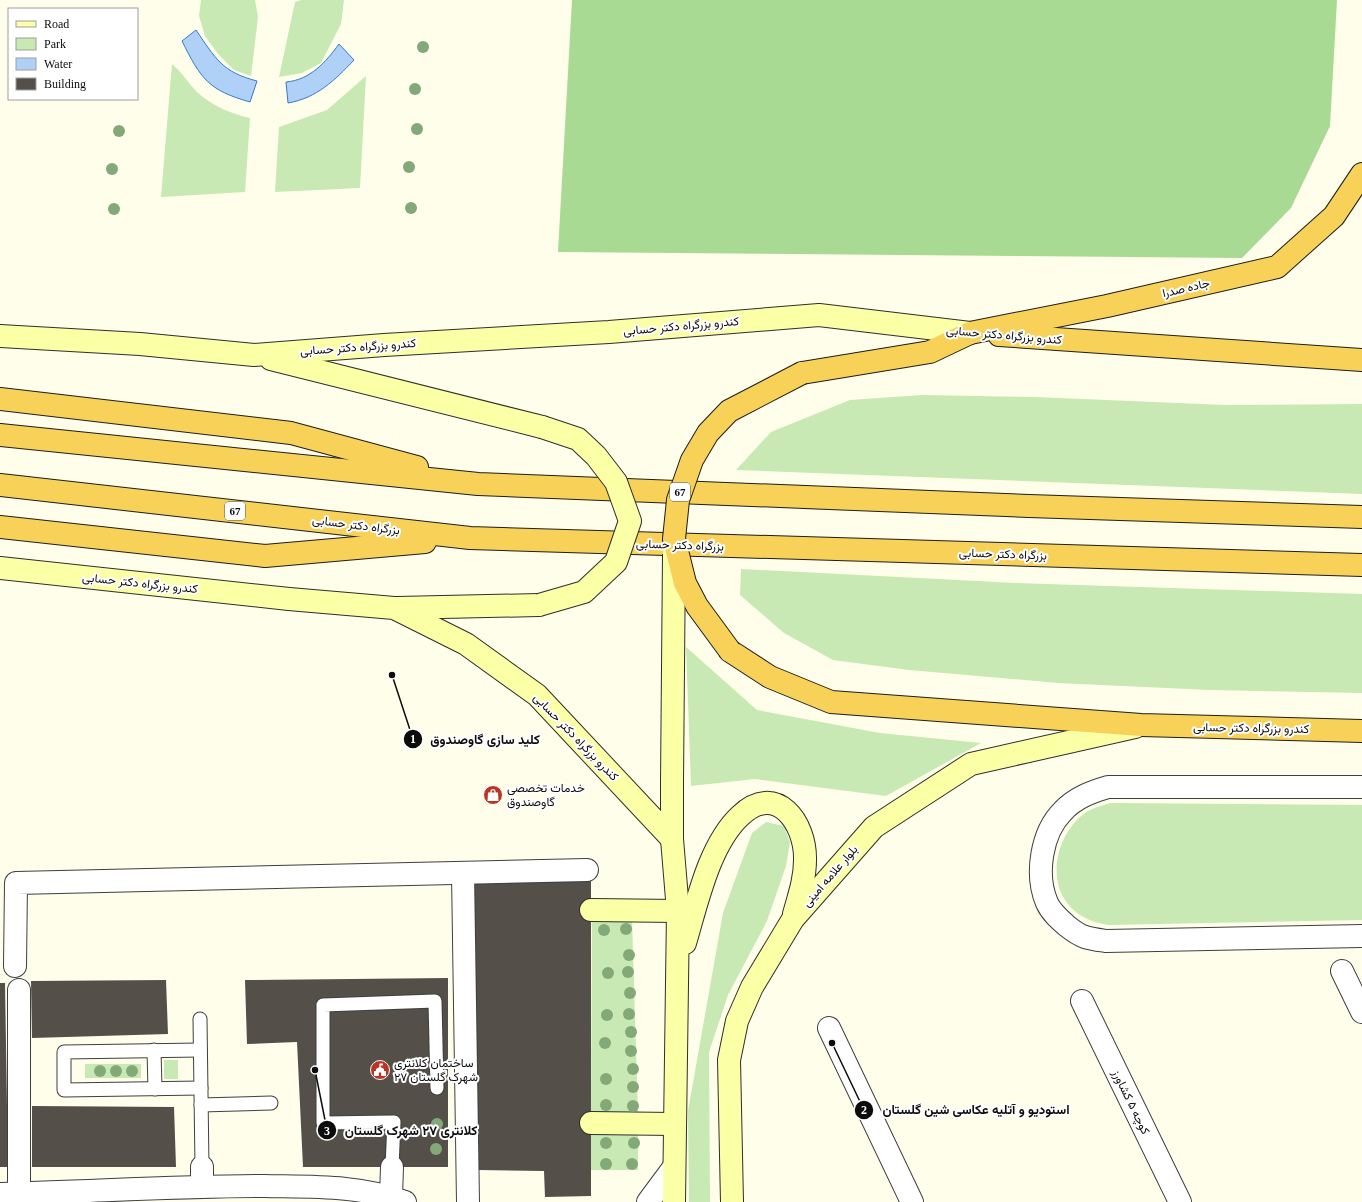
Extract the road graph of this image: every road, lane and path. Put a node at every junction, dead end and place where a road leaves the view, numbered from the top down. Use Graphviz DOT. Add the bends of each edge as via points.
graph roads {
  1 [pos="1362,174"];
  2 [pos="970,333"];
  3 [pos="0,336"];
  4 [pos="254,355"];
  5 [pos="1362,360"];
  6 [pos="0,399"];
  7 [pos="0,435"];
  8 [pos="478,484"];
  9 [pos="0,485"];
  10 [pos="1362,517"];
  11 [pos="0,527"];
  12 [pos="470,538"];
  13 [pos="674,539"];
  14 [pos="1362,565"];
  15 [pos="0,568"];
  16 [pos="394,608"];
  17 [pos="730,651"];
  18 [pos="1141,725"];
  19 [pos="1362,731"];
  20 [pos="1362,787"];
  21 [pos="672,839"];
  22 [pos="588,870"];
  23 [pos="463,873"];
  24 [pos="591,910"];
  25 [pos="678,911"];
  26 [pos="793,918"];
  27 [pos="1362,936"];
  28 [pos="15,966"];
  29 [pos="1342,971"];
  30 [pos="676,974"];
  31 [pos="19,990"];
  32 [pos="1082,1001"];
  33 [pos="1362,1012"];
  34 [pos="200,1019"];
  35 [pos="829,1028"];
  36 [pos="154,1050"];
  37 [pos="200,1050"];
  38 [pos="201,1088"];
  39 [pos="436,1088"];
  40 [pos="155,1089"];
  41 [pos="271,1103"];
  42 [pos="201,1105"];
  43 [pos="591,1123"];
  44 [pos="674,1124"];
  45 [pos="392,1167"];
  46 [pos="674,1167"];
  47 [pos="202,1177"];
  48 [pos="9,1194"];
  49 [pos="96,1196"];
  50 [pos="398,1199"];
  51 [pos="468,1202"];
  52 [pos="648,1202"];
  53 [pos="674,1202"];
  54 [pos="732,1202"];
  55 [pos="912,1202"];
  56 [pos="1180,1202"];
  1 -- 2 [label="highway, جاده صدرا" via="1334,216 1277,267 1107,306"];
  2 -- 4 [label="main road, کندرو بزرگراه دکتر حسابی" via="819,315 609,332"];
  2 -- 5 [label="highway, کندرو بزرگراه دکتر حسابی"];
  2 -- 13 [label="highway, جاده صدرا, bridge" via="930,352 802,373 729,412 708,433 692,460 678,500"];
  3 -- 4 [label="main road, کندرو بزرگراه دکتر حسابی" via="140,344"];
  4 -- 16 [label="main road, bridge" via="542,428 578,440 596,456 616,482 630,521 616,562 584,592 539,605"];
  6 -- 8 [label="highway" via="291,433"];
  7 -- 8 [label="highway, 67"];
  8 -- 10 [label="highway, 67" via="1013,506"];
  9 -- 12 [label="highway, بزرگراه دکتر حسابی / 67"];
  11 -- 12 [label="highway" via="265,556"];
  12 -- 14 [label="highway, بزرگراه دکتر حسابی / 67"];
  13 -- 17 [label="highway, جاده صدرا, bridge" via="685,583"];
  13 -- 21 [label="main road, bridge"];
  15 -- 16 [label="main road, کندرو بزرگراه دکتر حسابی"];
  16 -- 21 [label="main road, کندرو بزرگراه دکتر حسابی" via="466,644 537,695"];
  17 -- 18 [label="highway, کندرو بزرگراه دکتر حسابی" via="770,678 831,702"];
  18 -- 19 [label="highway, کندرو بزرگراه دکتر حسابی"];
  18 -- 26 [label="main road, بلوار علامه امینی" via="971,764 874,827"];
  20 -- 27 [label="street" via="1108,787 1076,800 1062,811 1048,833 1041,861 1043,890 1048,904 1056,916 1085,937 1106,941"];
  21 -- 25 [label="main road"];
  22 -- 23 [label="street"];
  23 -- 28 [label="street" via="16,883"];
  23 -- 51 [label="street"];
  24 -- 25 [label="main road"];
  25 -- 30 [label="main road"];
  26 -- 30 [label="main road" via="802,888 805,859 802,838 796,822 787,810 774,803 756,805 740,815 725,833 705,874"];
  26 -- 54 [label="main road, بلوار علامه امینی" via="752,987 736,1029 729,1060"];
  29 -- 33 [label="street"];
  30 -- 44 [label="main road"];
  31 -- 48 [label="street"];
  32 -- 56 [label="street, کوچه ۵ کشاورز"];
  34 -- 37 [label="lane"];
  35 -- 55 [label="street"];
  36 -- 37 [label="lane"];
  36 -- 40 [label="lane"];
  36 -- 40 [label="lane" via="64,1052 64,1090"];
  37 -- 38 [label="lane"];
  38 -- 40 [label="lane"];
  38 -- 42 [label="lane"];
  39 -- 45 [label="lane" via="435,1001 323,1005 323,1123 394,1122"];
  41 -- 42 [label="lane"];
  42 -- 47 [label="lane"];
  43 -- 44 [label="main road"];
  44 -- 46 [label="main road"];
  45 -- 50 [label="street"];
  46 -- 52 [label="street"];
  46 -- 53 [label="main road"];
  47 -- 49 [label="street"];
  47 -- 50 [label="street" via="336,1187"];
  48 -- 49 [label="street"];
}
